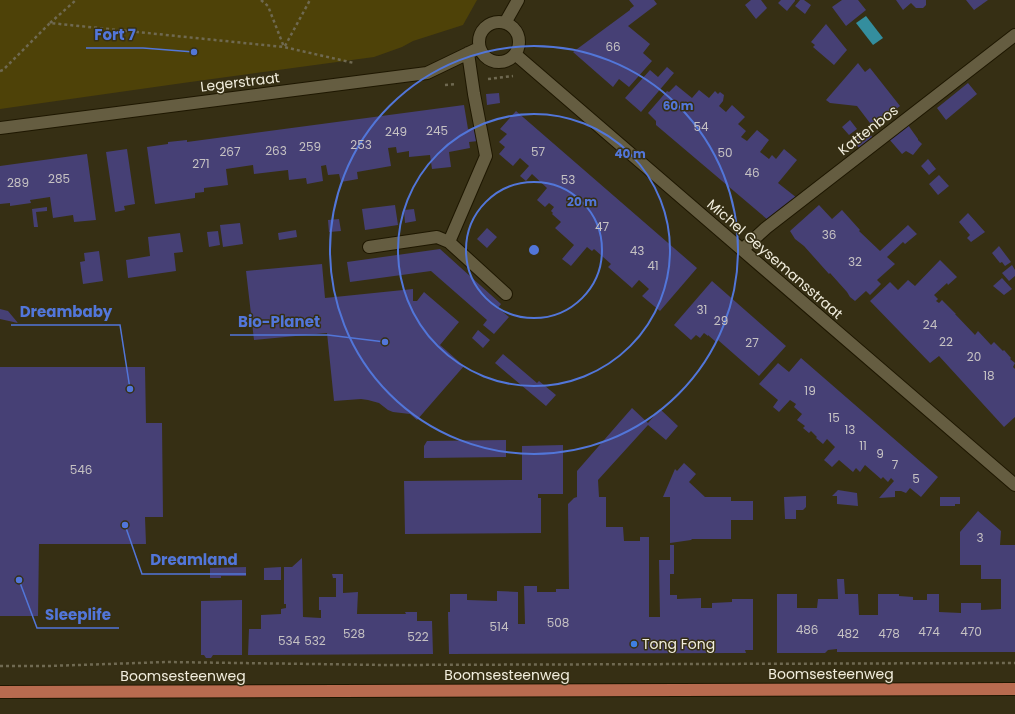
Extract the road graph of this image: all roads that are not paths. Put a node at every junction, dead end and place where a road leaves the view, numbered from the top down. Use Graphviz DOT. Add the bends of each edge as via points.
graph roads {
  1 [pos="518,0"];
  2 [pos="505,23"];
  3 [pos="1015,35"];
  4 [pos="473,50"];
  5 [pos="516,54"];
  6 [pos="0,128"];
  7 [pos="449,242"];
  8 [pos="369,247"];
  9 [pos="742,250"];
  10 [pos="506,294"];
  11 [pos="1015,485"];
  12 [pos="1015,689"];
  13 [pos="0,692"];
  1 -- 2 [label="street"];
  2 -- 4 [label="street" via="488,24 481,30"];
  2 -- 5 [label="street" via="515,30 518,36"];
  3 -- 9 [label="street, Kattenbos" via="766,228"];
  4 -- 5 [label="street" via="498,63 505,62"];
  4 -- 6 [label="street, Legerstraat" via="427,73"];
  4 -- 7 [label="street" via="474,94 486,156"];
  5 -- 9 [label="street, Michel Geysemansstraat"];
  7 -- 8 [label="street" via="437,237"];
  7 -- 10 [label="street"];
  9 -- 11 [label="street, Michel Geysemansstraat"];
  12 -- 13 [label="main road, Boomsesteenweg"];
}
